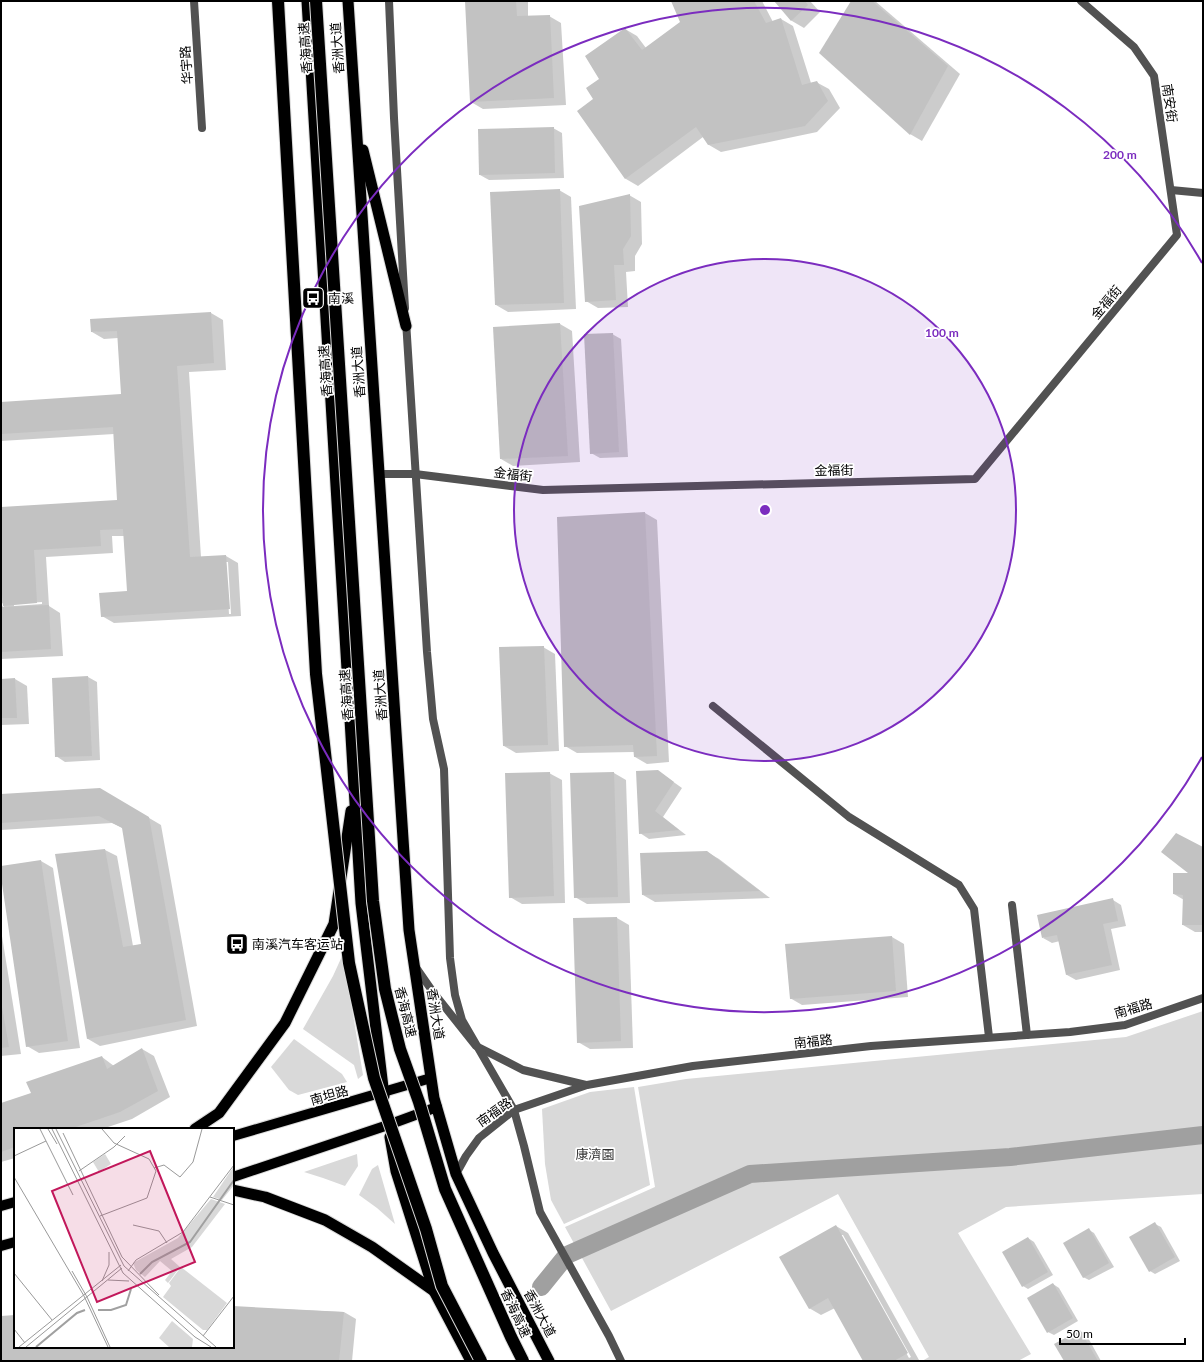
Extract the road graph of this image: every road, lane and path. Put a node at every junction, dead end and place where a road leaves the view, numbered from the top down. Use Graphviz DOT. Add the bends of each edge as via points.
graph roads {
  1 [pos="194,1"];
  2 [pos="278,1"];
  3 [pos="307,1"];
  4 [pos="316,1"];
  5 [pos="348,1"];
  6 [pos="389,1"];
  7 [pos="1081,1"];
  8 [pos="356,123"];
  9 [pos="202,128"];
  10 [pos="1171,190"];
  11 [pos="1203,193"];
  12 [pos="1177,235"];
  13 [pos="406,326"];
  14 [pos="379,474"];
  15 [pos="415,474"];
  16 [pos="713,706"];
  17 [pos="355,789"];
  18 [pos="1012,905"];
  19 [pos="414,964"];
  20 [pos="1203,998"];
  21 [pos="1027,1035"];
  22 [pos="989,1037"];
  23 [pos="476,1046"];
  24 [pos="431,1078"];
  25 [pos="587,1085"];
  26 [pos="383,1092"];
  27 [pos="437,1107"];
  28 [pos="514,1110"];
  29 [pos="388,1125"];
  30 [pos="196,1128"];
  31 [pos="234,1136"];
  32 [pos="456,1174"];
  33 [pos="234,1177"];
  34 [pos="234,1190"];
  35 [pos="14,1202"];
  36 [pos="1,1206"];
  37 [pos="14,1242"];
  38 [pos="1,1246"];
  39 [pos="434,1291"];
  40 [pos="471,1361"];
  41 [pos="481,1361"];
  42 [pos="523,1361"];
  43 [pos="549,1361"];
  44 [pos="621,1361"];
  1 -- 9 [label="street, 华宇路"];
  2 -- 41 [label="highway, 香海高速, bridge" via="316,674 349,963 374,1078 421,1215 442,1286"];
  3 -- 17 [label="highway, 香洲大道"];
  4 -- 42 [label="highway, 香海高速, bridge" via="373,901 385,989 400,1049 445,1189"];
  5 -- 8 [label="highway, 香洲大道"];
  6 -- 13 [label="street"];
  7 -- 10 [label="street, 南安街" via="1134,47 1154,76"];
  8 -- 13 [label="highway"];
  8 -- 14 [label="highway, 香洲大道"];
  10 -- 11 [label="street"];
  10 -- 12 [label="street, 南安街"];
  12 -- 15 [label="street, 金福街" via="975,479 543,490"];
  13 -- 15 [label="street"];
  14 -- 15 [label="street, 金福街"];
  14 -- 19 [label="highway, 香洲大道" via="409,930"];
  15 -- 23 [label="street" via="426,644 433,712 444,769 450,958 455,995 462,1020"];
  16 -- 22 [label="street" via="848,817 959,885 974,909"];
  17 -- 26 [label="highway, 香洲大道" via="361,902"];
  17 -- 30 [label="highway" via="334,924 285,1023 219,1113"];
  18 -- 21 [label="street"];
  19 -- 23 [label="street" via="432,992"];
  19 -- 24 [label="highway, 香洲大道"];
  20 -- 21 [label="street, 南福路" via="1126,1025"];
  21 -- 22 [label="street, 南福路"];
  22 -- 25 [label="street, 南福路" via="871,1046 693,1066"];
  23 -- 25 [label="street" via="523,1070"];
  23 -- 28 [label="street"];
  24 -- 26 [label="main road, 南坦路"];
  24 -- 27 [label="highway, 香洲大道"];
  25 -- 28 [label="street, 南福路"];
  26 -- 29 [label="highway, 香洲大道"];
  26 -- 31 [label="main road, 南坦路"];
  27 -- 29 [label="main road"];
  27 -- 32 [label="highway, 香洲大道"];
  28 -- 32 [label="street, 南福路" via="479,1138"];
  28 -- 44 [label="street" via="540,1212"];
  29 -- 33 [label="main road"];
  29 -- 39 [label="highway, 香洲大道" via="396,1171"];
  32 -- 43 [label="highway, 香洲大道" via="493,1253"];
  34 -- 39 [label="highway" via="265,1197 325,1220 372,1247"];
  35 -- 36 [label="main road"];
  37 -- 38 [label="main road"];
  39 -- 40 [label="highway, 香洲大道"];
}
